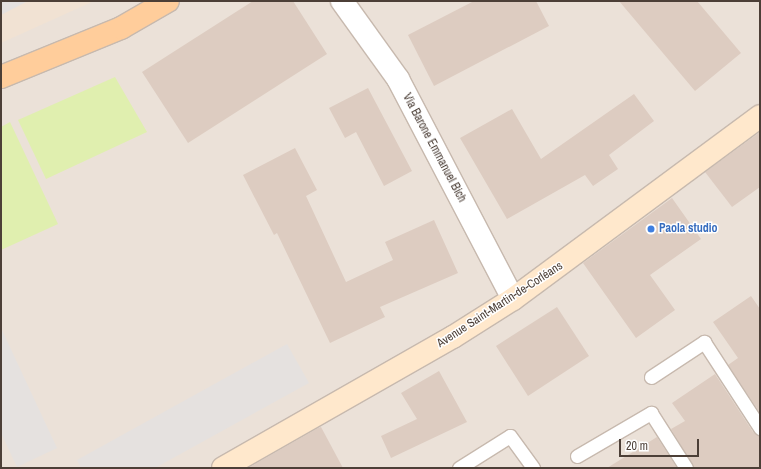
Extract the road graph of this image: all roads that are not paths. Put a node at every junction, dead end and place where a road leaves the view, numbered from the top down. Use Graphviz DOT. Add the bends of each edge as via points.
graph roads {
  1 [pos="140,1"];
  2 [pos="168,1"];
  3 [pos="342,2"];
  4 [pos="76,46"];
  5 [pos="1,77"];
  6 [pos="760,116"];
  7 [pos="513,299"];
  8 [pos="651,377"];
  9 [pos="760,428"];
  10 [pos="577,456"];
  11 [pos="223,468"];
  12 [pos="460,468"];
  13 [pos="533,468"];
  14 [pos="686,468"];
  1 -- 4 [label="main road"];
  2 -- 4 [label="main road" via="121,28"];
  3 -- 7 [label="street, Via Barone Emmanuel Bich" via="398,79"];
  4 -- 5 [label="main road"];
  6 -- 7 [label="street, Avenue Saint-Martin-de-Corléans"];
  7 -- 11 [label="street, Avenue Saint-Martin-de-Corléans" via="440,345"];
  8 -- 9 [label="lane" via="704,342"];
  10 -- 14 [label="lane" via="651,413"];
  12 -- 13 [label="lane" via="510,436"];
}
